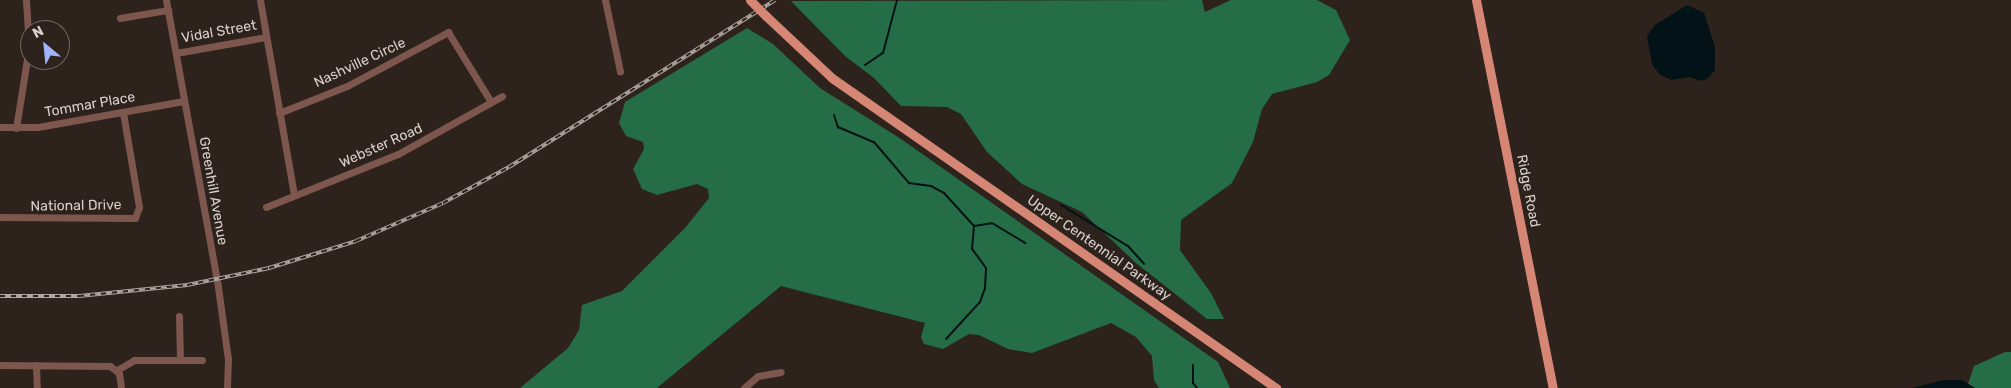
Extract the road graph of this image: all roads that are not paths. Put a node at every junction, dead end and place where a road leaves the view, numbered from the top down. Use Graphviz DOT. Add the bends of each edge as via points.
graph roads {
  1 [pos="26,0"];
  2 [pos="166,0"];
  3 [pos="260,0"];
  4 [pos="605,0"];
  5 [pos="750,0"];
  6 [pos="1476,0"];
  7 [pos="168,10"];
  8 [pos="120,18"];
  9 [pos="266,37"];
  10 [pos="176,53"];
  11 [pos="620,71"];
  12 [pos="502,96"];
  13 [pos="184,101"];
  14 [pos="492,102"];
  15 [pos="123,112"];
  16 [pos="279,113"];
  17 [pos="0,127"];
  18 [pos="16,128"];
  19 [pos="294,194"];
  20 [pos="266,207"];
  21 [pos="0,218"];
  22 [pos="179,316"];
  23 [pos="180,359"];
  24 [pos="202,360"];
  25 [pos="0,365"];
  26 [pos="36,365"];
  27 [pos="117,370"];
  28 [pos="781,372"];
  29 [pos="37,388"];
  30 [pos="121,388"];
  31 [pos="227,388"];
  32 [pos="744,388"];
  33 [pos="1276,388"];
  34 [pos="1553,388"];
  1 -- 18 [label="street" via="29,46"];
  2 -- 7 [label="street, Greenhill Avenue"];
  3 -- 9 [label="street"];
  4 -- 11 [label="street"];
  5 -- 33 [label="main road, Upper Centennial Parkway, bridge" via="832,78"];
  6 -- 34 [label="main road, Ridge Road"];
  7 -- 8 [label="street"];
  7 -- 10 [label="street, Greenhill Avenue"];
  9 -- 10 [label="street, Vidal Street"];
  9 -- 16 [label="street"];
  10 -- 13 [label="street, Greenhill Avenue"];
  12 -- 14 [label="street, Webster Road"];
  13 -- 15 [label="street, Tommar Place"];
  13 -- 31 [label="street, Greenhill Avenue" via="218,288 228,359"];
  14 -- 16 [label="street, Nashville Circle" via="448,32 347,86"];
  14 -- 19 [label="street, Webster Road" via="398,154"];
  15 -- 18 [label="street, Tommar Place"];
  15 -- 21 [label="street, National Drive" via="139,207 135,218"];
  16 -- 19 [label="street"];
  17 -- 18 [label="street, Tommar Place"];
  19 -- 20 [label="street, Webster Road"];
  22 -- 23 [label="street"];
  23 -- 24 [label="street"];
  23 -- 27 [label="street" via="134,360"];
  25 -- 26 [label="street"];
  26 -- 27 [label="street" via="110,366"];
  26 -- 29 [label="street"];
  27 -- 30 [label="street"];
  28 -- 32 [label="street" via="758,376"];
}
